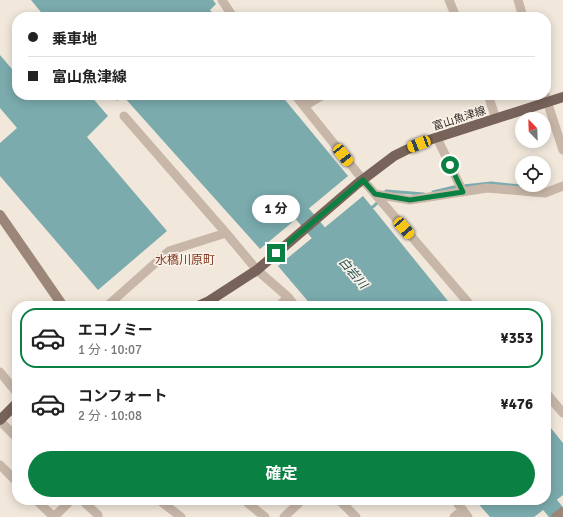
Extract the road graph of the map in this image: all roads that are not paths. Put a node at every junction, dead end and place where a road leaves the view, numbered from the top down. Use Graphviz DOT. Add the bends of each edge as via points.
graph roads {
  1 [pos="222,0"];
  2 [pos="450,0"];
  3 [pos="518,0"];
  4 [pos="230,12"];
  5 [pos="454,12"];
  6 [pos="522,12"];
  7 [pos="563,96"];
  8 [pos="551,97"];
  9 [pos="300,100"];
  10 [pos="314,100"];
  11 [pos="490,100"];
  12 [pos="541,100"];
  13 [pos="547,100"];
  14 [pos="304,106"];
  15 [pos="124,116"];
  16 [pos="496,119"];
  17 [pos="437,138"];
  18 [pos="563,150"];
  19 [pos="360,182"];
  20 [pos="563,186"];
  21 [pos="463,192"];
  22 [pos="375,194"];
  23 [pos="0,215"];
  24 [pos="226,233"];
  25 [pos="257,270"];
  26 [pos="288,298"];
  27 [pos="60,301"];
  28 [pos="113,301"];
  29 [pos="209,301"];
  30 [pos="285,301"];
  31 [pos="291,301"];
  32 [pos="467,301"];
  33 [pos="0,372"];
  34 [pos="12,386"];
  35 [pos="551,399"];
  36 [pos="12,408"];
  37 [pos="563,413"];
  38 [pos="0,421"];
  39 [pos="12,433"];
  40 [pos="0,465"];
  41 [pos="12,477"];
  42 [pos="41,505"];
  43 [pos="66,505"];
  44 [pos="87,505"];
  45 [pos="165,505"];
  46 [pos="250,505"];
  47 [pos="297,505"];
  48 [pos="344,505"];
  49 [pos="459,505"];
  50 [pos="563,512"];
  51 [pos="466,514"];
  52 [pos="98,515"];
  53 [pos="54,517"];
  54 [pos="181,517"];
  55 [pos="265,517"];
  56 [pos="284,517"];
  57 [pos="356,517"];
  58 [pos="454,517"];
  59 [pos="556,517"];
  1 -- 4 [label="street"];
  2 -- 5 [label="street"];
  3 -- 6 [label="street"];
  7 -- 8 [label="main road, 富山魚津線"];
  9 -- 14 [label="street"];
  10 -- 14 [label="street"];
  11 -- 16 [label="street"];
  12 -- 16 [label="main road, 富山魚津線"];
  13 -- 18 [label="street"];
  14 -- 19 [label="street"];
  15 -- 24 [label="street"];
  16 -- 17 [label="main road, 富山魚津線"];
  17 -- 19 [label="main road, 富山魚津線" via="400,153"];
  17 -- 21 [label="street"];
  19 -- 22 [label="street"];
  19 -- 25 [label="main road, 富山魚津線"];
  20 -- 21 [label="street" via="544,193 487,188"];
  21 -- 22 [label="street" via="410,200"];
  22 -- 32 [label="street"];
  23 -- 27 [label="street"];
  24 -- 25 [label="street"];
  24 -- 28 [label="street" via="169,251"];
  25 -- 26 [label="street"];
  25 -- 29 [label="main road, 富山魚津線"];
  26 -- 30 [label="street"];
  26 -- 31 [label="street"];
  33 -- 34 [label="street"];
  35 -- 37 [label="street"];
  36 -- 38 [label="main road"];
  38 -- 39 [label="street"];
  40 -- 41 [label="street"];
  42 -- 53 [label="street"];
  43 -- 53 [label="street"];
  44 -- 52 [label="street"];
  45 -- 54 [label="street"];
  46 -- 55 [label="street"];
  47 -- 56 [label="street"];
  48 -- 57 [label="street"];
  49 -- 51 [label="street"];
  50 -- 59 [label="street"];
  51 -- 58 [label="street"];
}
